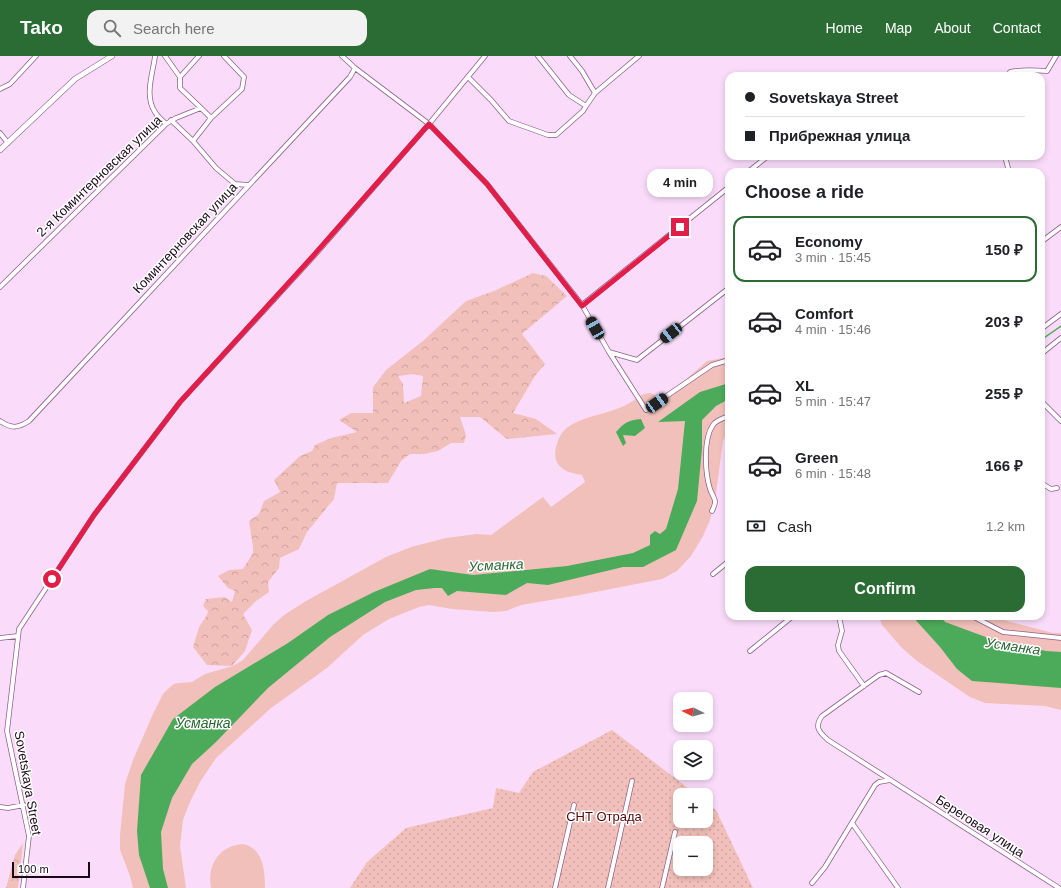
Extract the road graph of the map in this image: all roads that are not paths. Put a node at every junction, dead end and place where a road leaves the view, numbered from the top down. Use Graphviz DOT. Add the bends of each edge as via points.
graph roads {
  1 [pos="36,56"];
  2 [pos="112,56"];
  3 [pos="155,56"];
  4 [pos="165,56"];
  5 [pos="199,56"];
  6 [pos="224,56"];
  7 [pos="342,56"];
  8 [pos="485,56"];
  9 [pos="538,56"];
  10 [pos="570,56"];
  11 [pos="639,56"];
  12 [pos="1056,56"];
  13 [pos="355,68"];
  14 [pos="1021,72"];
  15 [pos="180,77"];
  16 [pos="468,77"];
  17 [pos="0,89"];
  18 [pos="595,93"];
  19 [pos="586,106"];
  20 [pos="201,108"];
  21 [pos="211,118"];
  22 [pos="171,120"];
  23 [pos="166,124"];
  24 [pos="429,124"];
  25 [pos="0,133"];
  26 [pos="193,141"];
  27 [pos="8,143"];
  28 [pos="0,150"];
  29 [pos="763,160"];
  30 [pos="753,168"];
  31 [pos="248,185"];
  32 [pos="725,190"];
  33 [pos="1061,227"];
  34 [pos="1045,239"];
  35 [pos="0,287"];
  36 [pos="725,291"];
  37 [pos="582,306"];
  38 [pos="1061,314"];
  39 [pos="1045,325"];
  40 [pos="1061,338"];
  41 [pos="1045,351"];
  42 [pos="609,352"];
  43 [pos="725,361"];
  44 [pos="1045,405"];
  45 [pos="725,417"];
  46 [pos="0,421"];
  47 [pos="1061,421"];
  48 [pos="1045,486"];
  49 [pos="1057,488"];
  50 [pos="712,511"];
  51 [pos="725,564"];
  52 [pos="713,574"];
  53 [pos="788,620"];
  54 [pos="840,620"];
  55 [pos="980,620"];
  56 [pos="18,636"];
  57 [pos="0,638"];
  58 [pos="1061,638"];
  59 [pos="750,651"];
  60 [pos="864,686"];
  61 [pos="919,692"];
  62 [pos="890,780"];
  63 [pos="632,781"];
  64 [pos="24,805"];
  65 [pos="574,805"];
  66 [pos="0,807"];
  67 [pos="852,823"];
  68 [pos="675,832"];
  69 [pos="812,883"];
  70 [pos="23,888"];
  71 [pos="555,888"];
  72 [pos="608,888"];
  73 [pos="662,888"];
  74 [pos="898,888"];
  75 [pos="1058,888"];
  1 -- 17 [label="street" via="10,84"];
  2 -- 27 [label="street" via="75,79"];
  3 -- 23 [label="street" via="150,80 150,101 154,112"];
  4 -- 15 [label="street"];
  5 -- 15 [label="street"];
  6 -- 21 [label="street" via="244,77 242,89"];
  7 -- 13 [label="street"];
  8 -- 16 [label="street, Sovetskaya Street"];
  9 -- 19 [label="street" via="569,95"];
  10 -- 18 [label="street"];
  11 -- 18 [label="street"];
  12 -- 14 [label="street" via="1047,71"];
  13 -- 24 [label="street"];
  13 -- 31 [label="street, Коминтерновская улица"];
  15 -- 20 [label="street" via="180,88"];
  16 -- 19 [label="street" via="508,121 548,135 556,135"];
  16 -- 24 [label="street, Sovetskaya Street"];
  18 -- 19 [label="street"];
  20 -- 21 [label="street"];
  20 -- 22 [label="street, 2-я Коминтерновская улица"];
  21 -- 26 [label="street"];
  22 -- 23 [label="street, 2-я Коминтерновская улица"];
  22 -- 26 [label="street"];
  23 -- 35 [label="street, 2-я Коминтерновская улица"];
  24 -- 37 [label="street" via="487,184"];
  24 -- 56 [label="street, Sovetskaya Street" via="180,402 94,515"];
  25 -- 27 [label="street"];
  26 -- 31 [label="street" via="216,168 235,184"];
  27 -- 28 [label="street"];
  29 -- 30 [label="street"];
  31 -- 46 [label="street, Коминтерновская улица" via="29,421 14,427"];
  32 -- 37 [label="street"];
  33 -- 34 [label="street"];
  36 -- 42 [label="street" via="637,360"];
  37 -- 42 [label="street"];
  38 -- 39 [label="street"];
  40 -- 41 [label="street"];
  42 -- 43 [label="street" via="646,410 712,365"];
  44 -- 47 [label="street"];
  45 -- 50 [label="street" via="713,424 706,446 706,470 710,489 716,500"];
  48 -- 49 [label="street" via="1050,489"];
  51 -- 52 [label="street"];
  53 -- 59 [label="street"];
  54 -- 60 [label="street" via="842,630 839,651"];
  55 -- 58 [label="street" via="1003,632"];
  56 -- 57 [label="street"];
  56 -- 64 [label="street, Sovetskaya Street" via="7,731"];
  60 -- 61 [label="street" via="879,674 886,673"];
  60 -- 62 [label="street, Береговая улица" via="822,716 817,727 828,740"];
  62 -- 67 [label="street" via="875,785"];
  62 -- 75 [label="street, Береговая улица"];
  63 -- 72 [label="street"];
  64 -- 66 [label="street"];
  64 -- 70 [label="street, Sovetskaya Street" via="29,836"];
  65 -- 71 [label="street"];
  67 -- 69 [label="street"];
  67 -- 74 [label="street"];
  68 -- 73 [label="street"];
}
